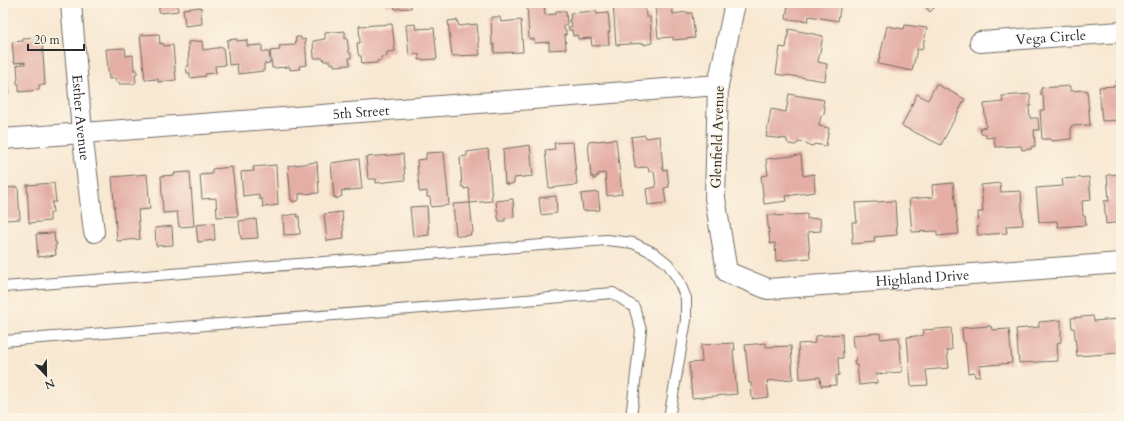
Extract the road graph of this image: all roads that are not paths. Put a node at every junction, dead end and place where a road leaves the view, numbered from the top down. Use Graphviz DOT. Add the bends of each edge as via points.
graph roads {
  1 [pos="71,3"];
  2 [pos="734,3"];
  3 [pos="1121,32"];
  4 [pos="980,42"];
  5 [pos="718,85"];
  6 [pos="82,132"];
  7 [pos="3,138"];
  8 [pos="94,232"];
  9 [pos="1121,263"];
  10 [pos="727,272"];
  11 [pos="3,287"];
  12 [pos="3,342"];
  13 [pos="631,418"];
  14 [pos="669,418"];
  1 -- 6 [label="street, Esther Avenue"];
  2 -- 5 [label="street, Glenfield Avenue"];
  3 -- 4 [label="street, Vega Circle"];
  5 -- 6 [label="street, 5th Street"];
  5 -- 10 [label="street, Glenfield Avenue" via="715,198"];
  6 -- 7 [label="street, 5th Street"];
  6 -- 8 [label="street, Esther Avenue"];
  9 -- 10 [label="street, Highland Drive" via="768,289"];
  11 -- 14 [label="lane" via="607,240 633,243 654,252 668,264 686,298 686,320"];
  12 -- 13 [label="lane" via="613,293 634,307 641,330"];
}
